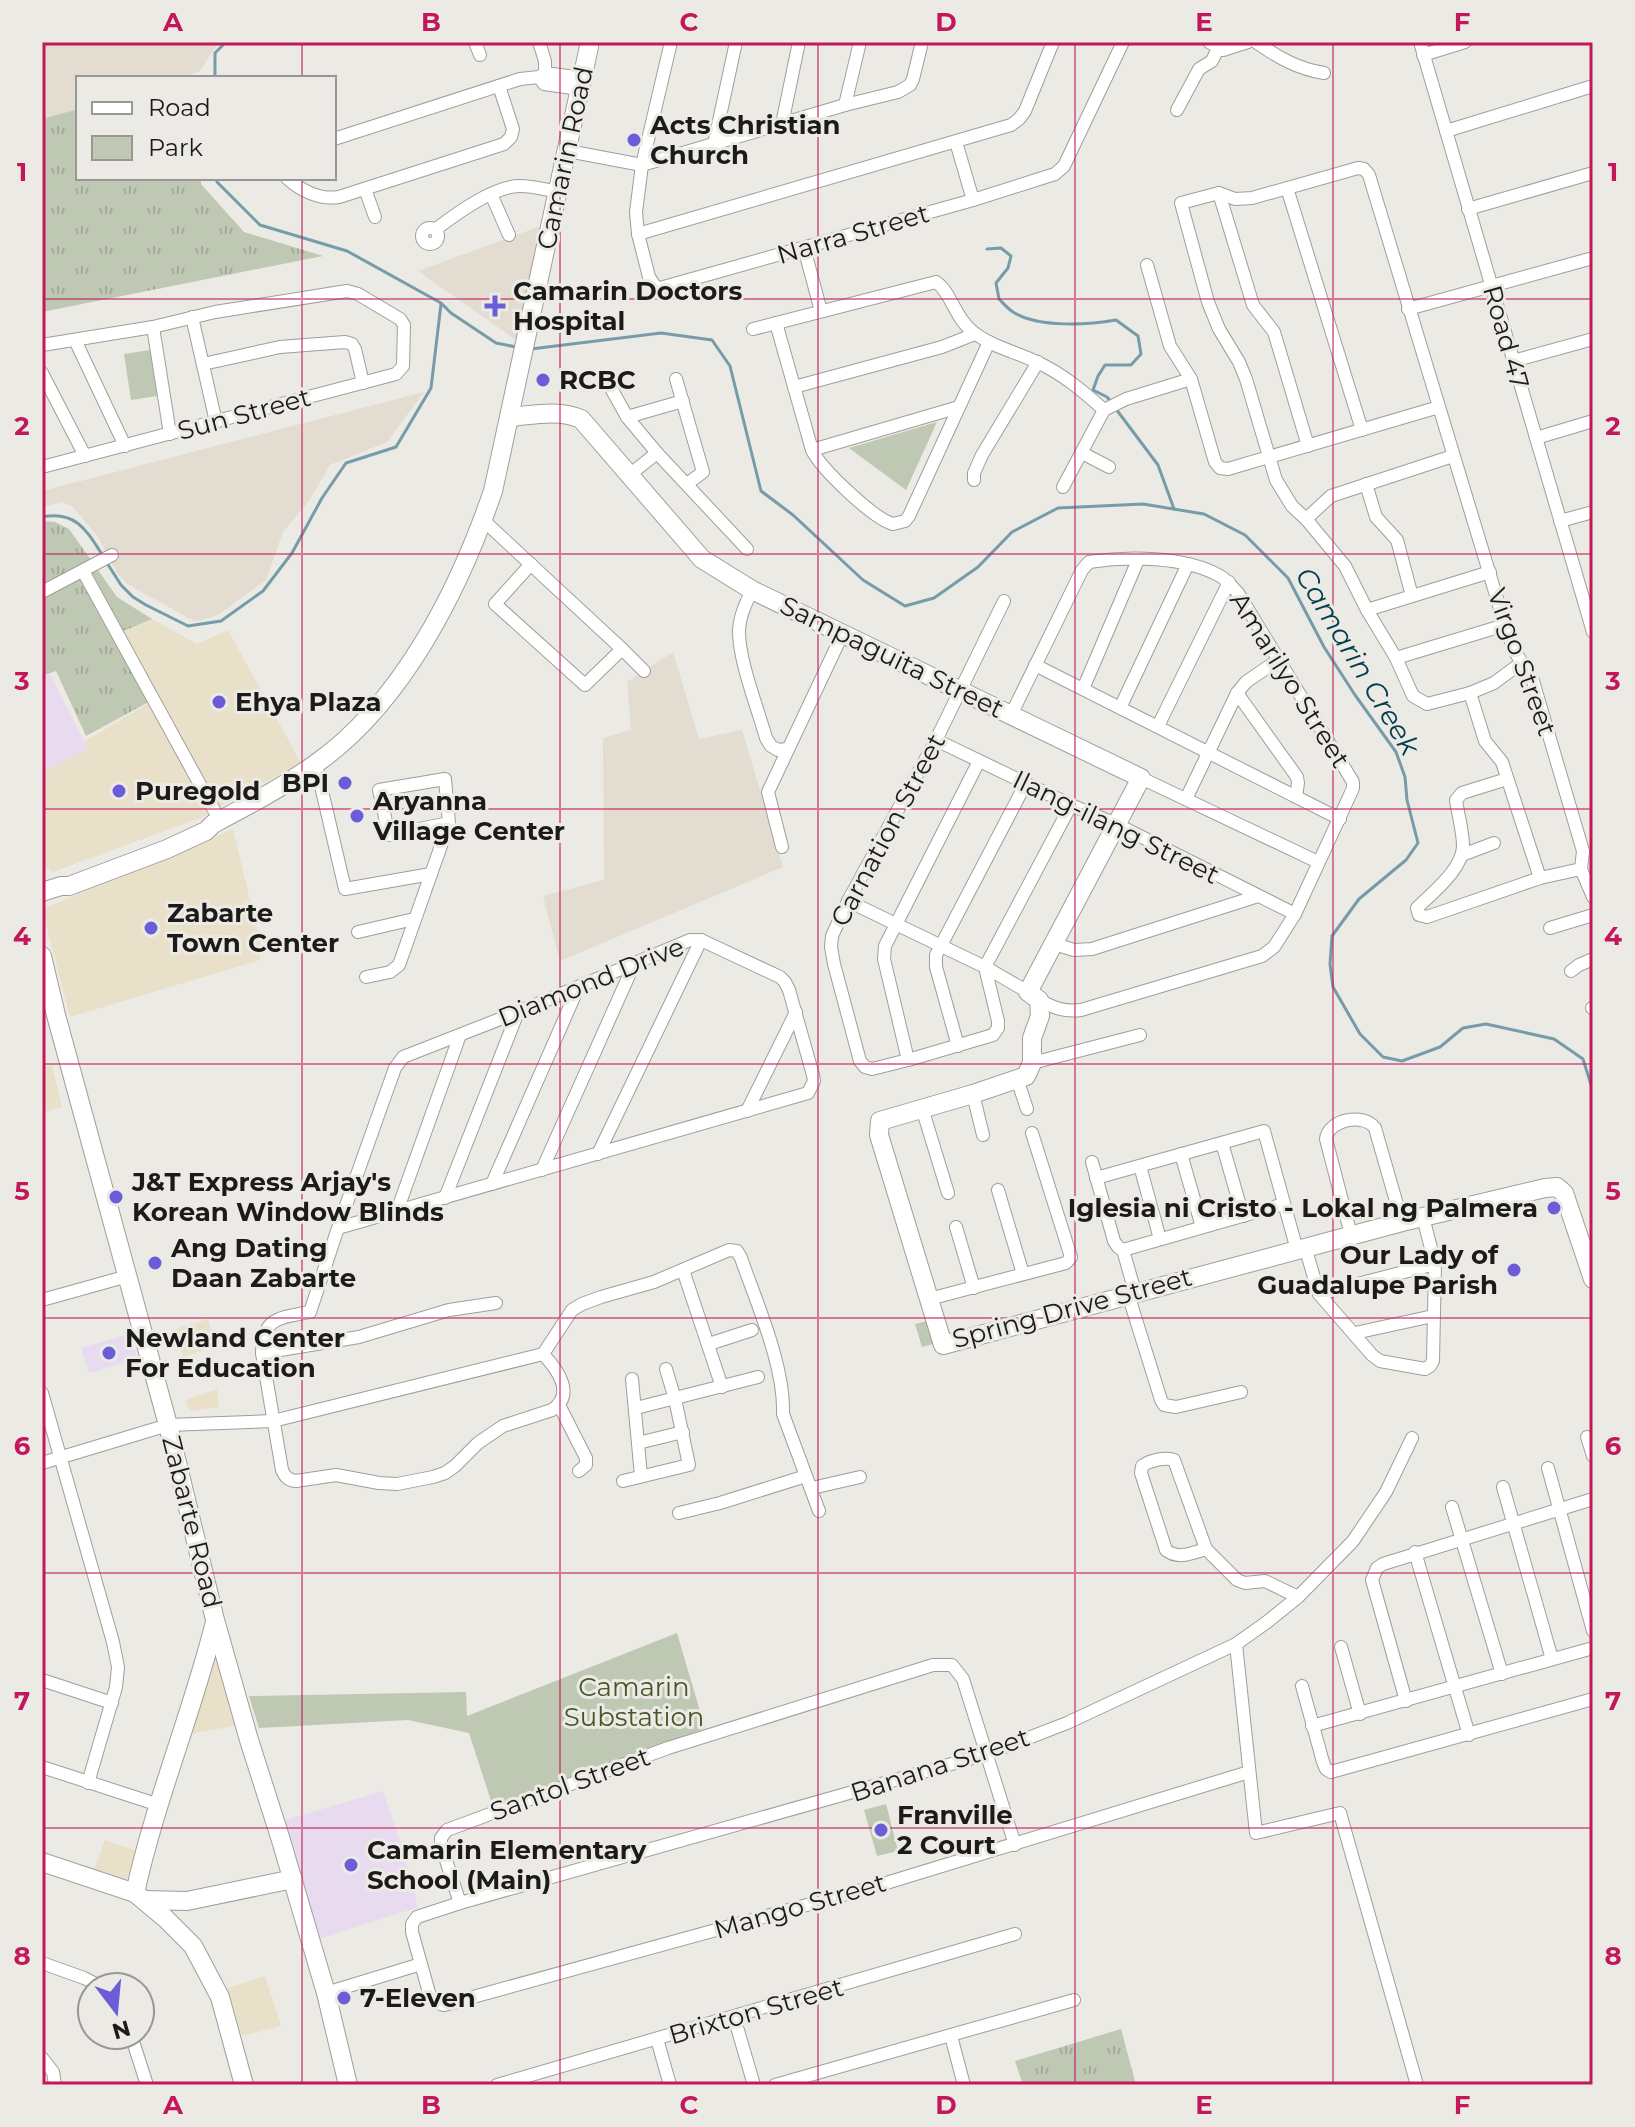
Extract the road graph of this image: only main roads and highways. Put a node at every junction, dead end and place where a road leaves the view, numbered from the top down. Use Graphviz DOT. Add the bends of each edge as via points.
graph roads {
  1 [pos="590,42"];
  2 [pos="510,417"];
  3 [pos="42,892"];
  4 [pos="42,956"];
  5 [pos="1017,1079"];
  6 [pos="1593,1279"];
  7 [pos="215,1620"];
  8 [pos="42,1862"];
  9 [pos="293,1879"];
  10 [pos="140,1897"];
  11 [pos="187,1901"];
  12 [pos="165,1918"];
  13 [pos="244,2085"];
  14 [pos="348,2085"];
  1 -- 2 [label="main road, Camarin Road"];
  2 -- 3 [label="main road, Camarin Road" via="483,520 434,624 372,714 316,765 206,831"];
  2 -- 5 [label="main road, Sampaguita Street" via="558,413 581,419 702,559 752,590 1141,778 1054,944 1033,996 1040,1016 1032,1038 1032,1063 1026,1076"];
  4 -- 7 [label="main road, Zabarte Road"];
  5 -- 6 [label="main road, Spring Drive Street" via="880,1121 879,1135 943,1345 1351,1235 1557,1187 1564,1193"];
  7 -- 9 [label="main road, Zabarte Road"];
  7 -- 10 [label="main road" via="143,1855"];
  8 -- 10 [label="main road"];
  9 -- 11 [label="main road"];
  9 -- 14 [label="main road, Zabarte Road"];
  10 -- 11 [label="main road"];
  10 -- 12 [label="main road"];
  11 -- 12 [label="main road"];
  12 -- 13 [label="main road" via="193,1946 215,1985"];
}
